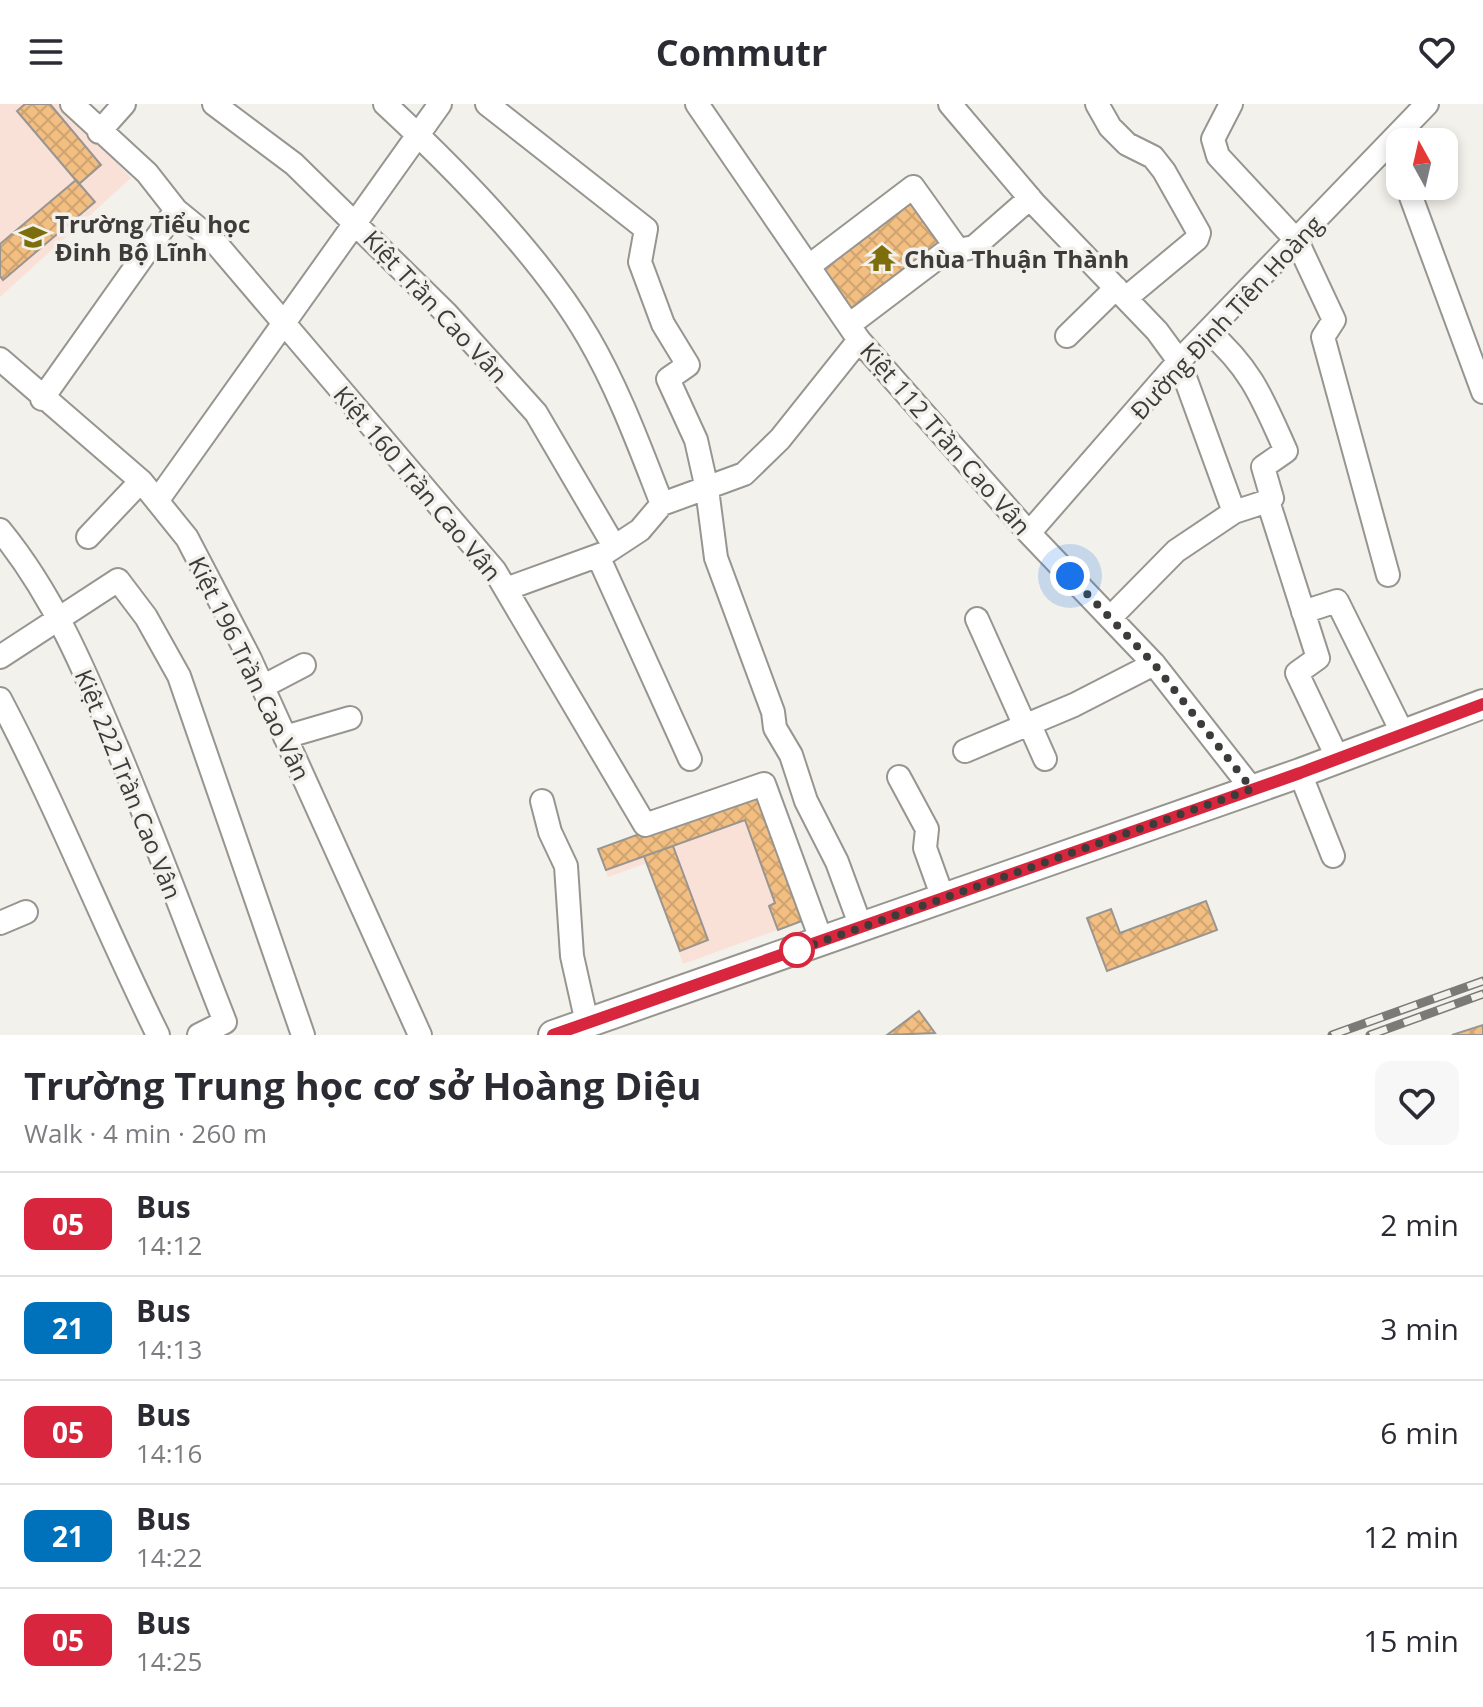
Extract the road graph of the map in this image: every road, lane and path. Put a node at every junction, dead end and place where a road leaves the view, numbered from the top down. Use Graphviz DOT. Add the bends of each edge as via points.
graph roads {
  1 [pos="72,104"];
  2 [pos="124,104"];
  3 [pos="214,104"];
  4 [pos="385,104"];
  5 [pos="440,104"];
  6 [pos="487,104"];
  7 [pos="697,104"];
  8 [pos="950,104"];
  9 [pos="1097,104"];
  10 [pos="1231,104"];
  11 [pos="1427,104"];
  12 [pos="1404,128"];
  13 [pos="99,132"];
  14 [pos="417,134"];
  15 [pos="1386,147"];
  16 [pos="1030,198"];
  17 [pos="1412,200"];
  18 [pos="176,210"];
  19 [pos="356,222"];
  20 [pos="1297,241"];
  21 [pos="958,250"];
  22 [pos="809,266"];
  23 [pos="1121,293"];
  24 [pos="285,324"];
  25 [pos="1208,331"];
  26 [pos="854,333"];
  27 [pos="1067,336"];
  28 [pos="0,359"];
  29 [pos="1179,361"];
  30 [pos="1483,392"];
  31 [pos="42,399"];
  32 [pos="141,481"];
  33 [pos="707,489"];
  34 [pos="157,501"];
  35 [pos="1268,501"];
  36 [pos="662,504"];
  37 [pos="1234,512"];
  38 [pos="0,530"];
  39 [pos="1029,533"];
  40 [pos="88,537"];
  41 [pos="606,551"];
  42 [pos="1388,575"];
  43 [pos="506,589"];
  44 [pos="1303,612"];
  45 [pos="1110,618"];
  46 [pos="59,619"];
  47 [pos="977,619"];
  48 [pos="0,657"];
  49 [pos="1154,664"];
  50 [pos="304,665"];
  51 [pos="262,687"];
  52 [pos="0,699"];
  53 [pos="1483,704"];
  54 [pos="350,718"];
  55 [pos="1027,724"];
  56 [pos="1403,734"];
  57 [pos="285,737"];
  58 [pos="965,751"];
  59 [pos="690,759"];
  60 [pos="1045,759"];
  61 [pos="1338,759"];
  62 [pos="1300,773"];
  63 [pos="899,777"];
  64 [pos="1252,789"];
  65 [pos="542,801"];
  66 [pos="1333,856"];
  67 [pos="943,898"];
  68 [pos="26,912"];
  69 [pos="0,923"];
  70 [pos="861,927"];
  71 [pos="822,942"];
  72 [pos="587,1023"];
  73 [pos="158,1035"];
  74 [pos="198,1035"];
  75 [pos="303,1035"];
  76 [pos="420,1035"];
  77 [pos="553,1035"];
  1 -- 13 [label="street, Kiệt 160 Trần Cao Vân"];
  2 -- 13 [label="street"];
  3 -- 19 [label="street, Kiệt Trần Cao Vân" via="294,164"];
  4 -- 14 [label="street"];
  5 -- 14 [label="street"];
  6 -- 33 [label="street" via="646,229 640,262 663,324 688,365 668,379 696,440"];
  7 -- 22 [label="street, Kiệt 112 Trần Cao Vân"];
  8 -- 16 [label="street"];
  9 -- 23 [label="street" via="1127,144 1153,157 1199,233"];
  10 -- 20 [label="street" via="1213,139 1218,156"];
  11 -- 12 [label="street, Đường Đinh Tiên Hoàng"];
  13 -- 18 [label="street, Kiệt 160 Trần Cao Vân" via="147,173"];
  14 -- 19 [label="street"];
  14 -- 36 [label="street" via="521,246 588,336 629,419"];
  15 -- 20 [label="street, Đường Đinh Tiên Hoàng"];
  16 -- 21 [label="street" via="974,247"];
  16 -- 23 [label="street"];
  17 -- 30 [label="street"];
  18 -- 24 [label="street, Kiệt 160 Trần Cao Vân" via="214,241"];
  18 -- 31 [label="street"];
  19 -- 24 [label="street"];
  19 -- 41 [label="street, Kiệt Trần Cao Vân" via="536,413"];
  20 -- 25 [label="street, Đường Đinh Tiên Hoàng"];
  20 -- 42 [label="street" via="1334,320 1323,337"];
  21 -- 22 [label="street" via="913,187"];
  21 -- 26 [label="street" via="944,253"];
  22 -- 26 [label="street, Kiệt 112 Trần Cao Vân"];
  23 -- 27 [label="street"];
  23 -- 29 [label="street"];
  24 -- 34 [label="street"];
  24 -- 43 [label="street, Kiệt 160 Trần Cao Vân"];
  25 -- 29 [label="street, Đường Đinh Tiên Hoàng"];
  25 -- 35 [label="street" via="1249,374 1286,451 1263,467 1272,498"];
  26 -- 33 [label="street" via="771,448 744,474"];
  26 -- 39 [label="street, Kiệt 112 Trần Cao Vân"];
  28 -- 31 [label="street, Kiệt 196 Trần Cao Vân"];
  29 -- 37 [label="street"];
  29 -- 39 [label="street, Đường Đinh Tiên Hoàng"];
  31 -- 32 [label="street, Kiệt 196 Trần Cao Vân"];
  32 -- 34 [label="street, Kiệt 196 Trần Cao Vân"];
  32 -- 40 [label="street"];
  33 -- 36 [label="street"];
  33 -- 70 [label="street" via="716,558 775,728"];
  34 -- 51 [label="street, Kiệt 196 Trần Cao Vân" via="187,538"];
  35 -- 37 [label="street"];
  35 -- 44 [label="street"];
  36 -- 41 [label="street" via="640,530"];
  37 -- 45 [label="street" via="1176,551"];
  38 -- 46 [label="street, Kiệt 222 Trần Cao Vân"];
  39 -- 45 [label="street, Kiệt 112 Trần Cao Vân"];
  41 -- 43 [label="street"];
  41 -- 59 [label="street, Kiệt Trần Cao Vân"];
  43 -- 71 [label="street, Kiệt 160 Trần Cao Vân" via="645,825 764,784"];
  44 -- 56 [label="street" via="1337,601"];
  44 -- 61 [label="street" via="1318,658 1297,673"];
  45 -- 49 [label="street, Kiệt 112 Trần Cao Vân"];
  46 -- 48 [label="street"];
  46 -- 74 [label="street, Kiệt 222 Trần Cao Vân" via="134,789 225,1022"];
  46 -- 75 [label="street" via="118,580 146,617 179,676"];
  47 -- 55 [label="street"];
  49 -- 55 [label="street"];
  49 -- 64 [label="street, Kiệt 112 Trần Cao Vân"];
  50 -- 51 [label="street"];
  51 -- 57 [label="street, Kiệt 196 Trần Cao Vân"];
  52 -- 73 [label="street" via="43,780"];
  53 -- 56 [label="main road"];
  54 -- 57 [label="street"];
  55 -- 58 [label="street"];
  55 -- 60 [label="street"];
  56 -- 61 [label="main road"];
  57 -- 76 [label="street, Kiệt 196 Trần Cao Vân"];
  61 -- 62 [label="main road"];
  62 -- 64 [label="main road"];
  62 -- 66 [label="street"];
  63 -- 67 [label="street" via="927,829 925,848"];
  64 -- 67 [label="main road"];
  65 -- 72 [label="street" via="566,866 572,956"];
  67 -- 70 [label="main road"];
  68 -- 69 [label="street"];
  70 -- 71 [label="main road"];
  71 -- 72 [label="main road"];
  72 -- 77 [label="main road"];
}
